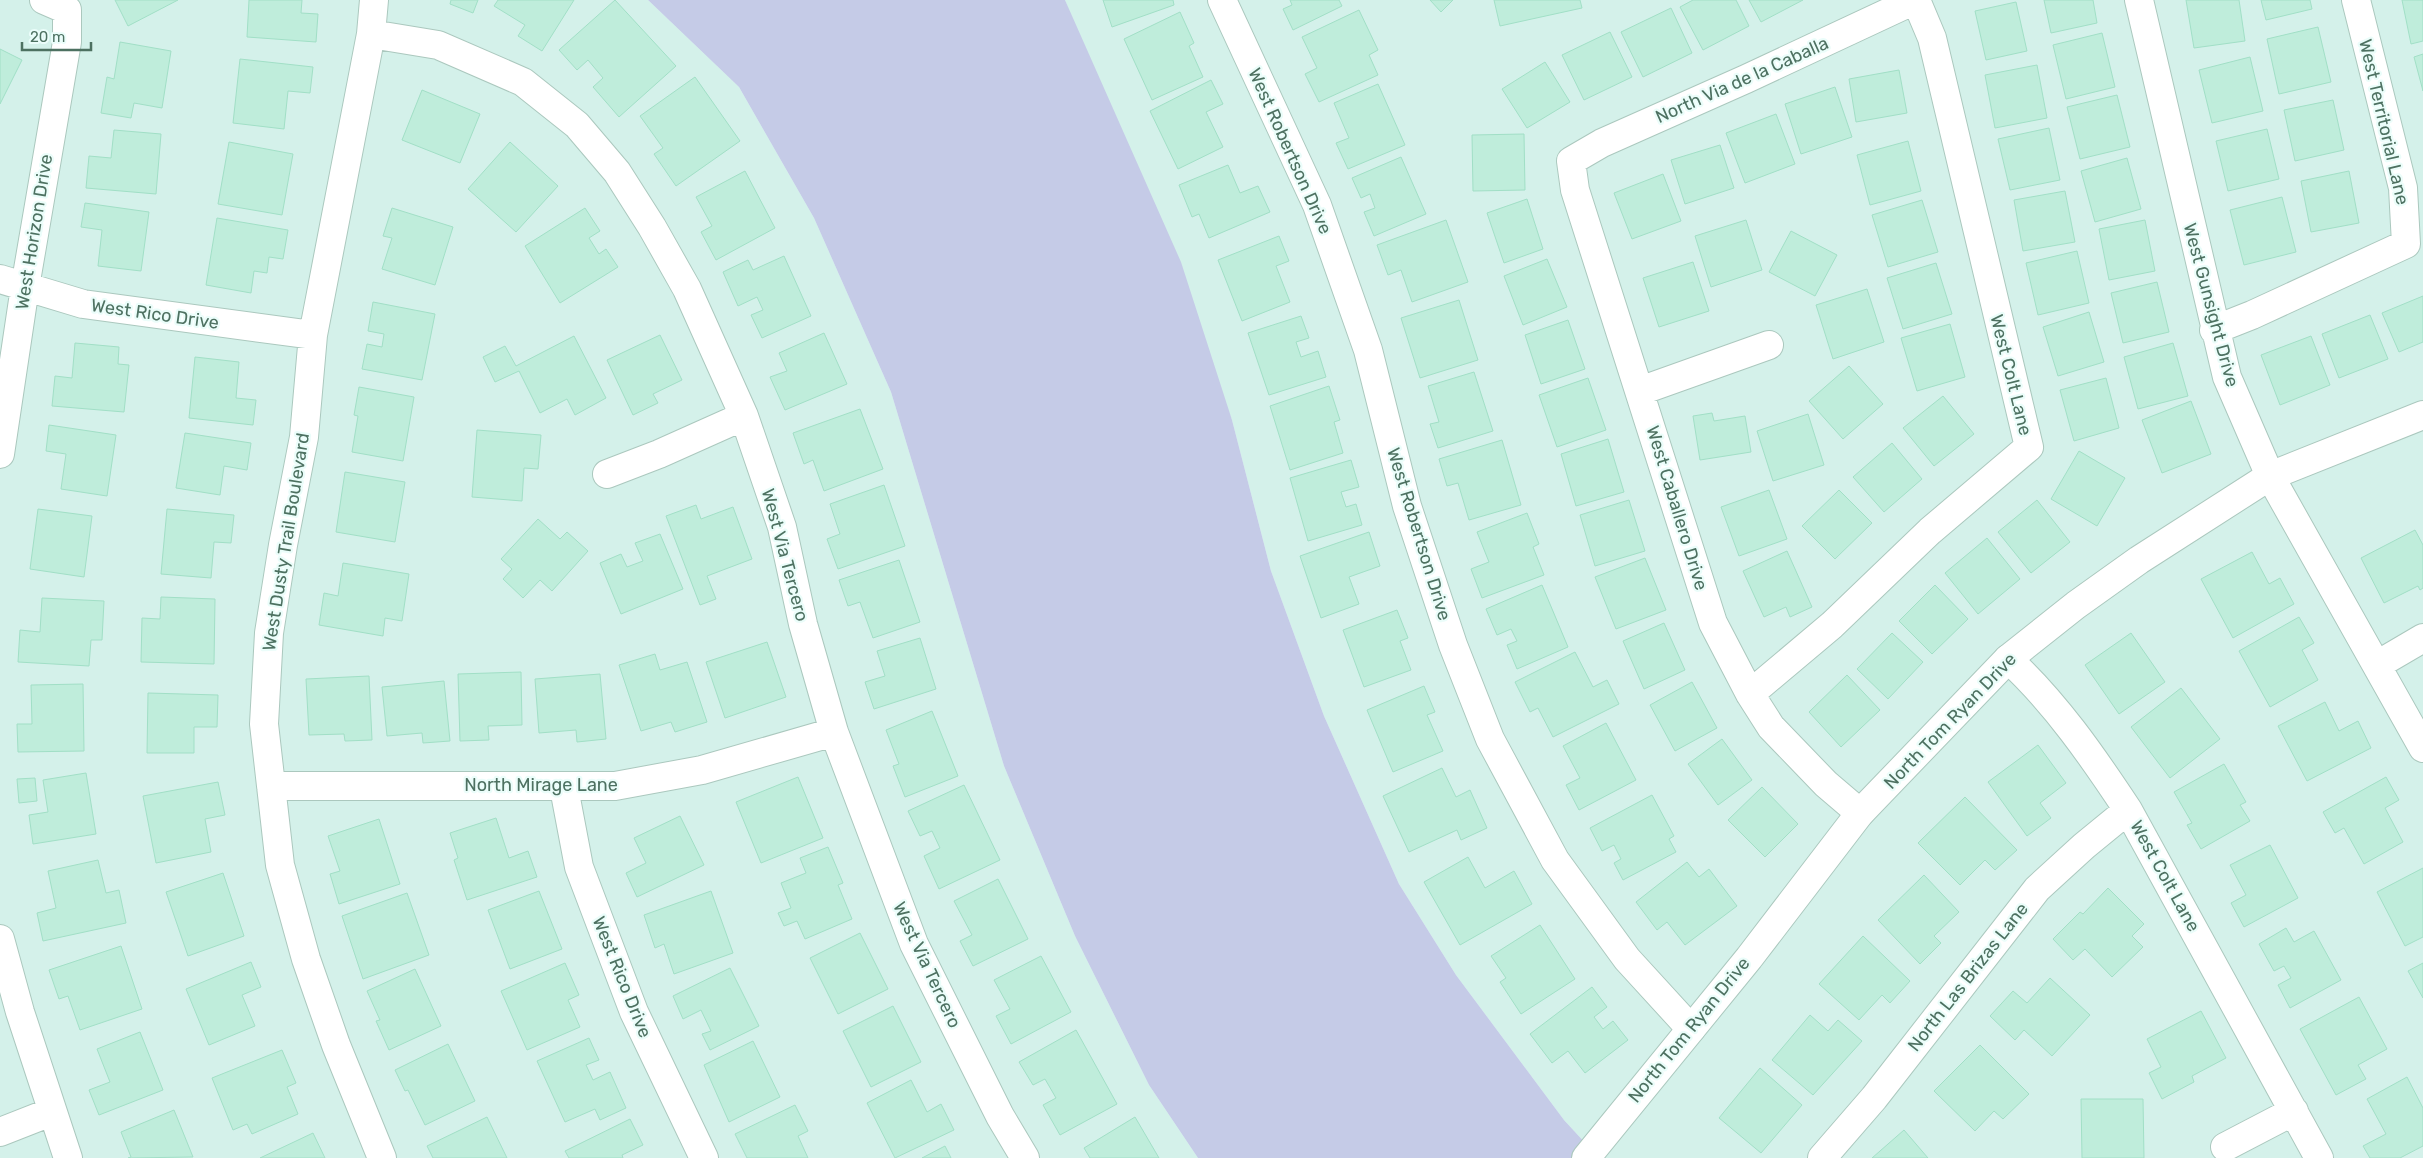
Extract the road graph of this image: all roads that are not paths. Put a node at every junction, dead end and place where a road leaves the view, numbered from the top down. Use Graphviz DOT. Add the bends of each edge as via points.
graph roads {
  1 [pos="374,0"];
  2 [pos="1222,0"];
  3 [pos="1915,0"];
  4 [pos="2139,0"];
  5 [pos="2356,0"];
  6 [pos="56,5"];
  7 [pos="371,34"];
  8 [pos="1571,161"];
  9 [pos="12,283"];
  10 [pos="2214,330"];
  11 [pos="313,335"];
  12 [pos="1769,345"];
  13 [pos="1640,390"];
  14 [pos="2423,415"];
  15 [pos="744,416"];
  16 [pos="0,454"];
  17 [pos="607,474"];
  18 [pos="2270,476"];
  19 [pos="2423,638"];
  20 [pos="2008,659"];
  21 [pos="2377,665"];
  22 [pos="1750,694"];
  23 [pos="834,732"];
  24 [pos="2423,748"];
  25 [pos="271,786"];
  26 [pos="564,788"];
  27 [pos="2128,810"];
  28 [pos="1860,813"];
  29 [pos="0,939"];
  30 [pos="1691,1029"];
  31 [pos="2294,1111"];
  32 [pos="51,1112"];
  33 [pos="0,1132"];
  34 [pos="2224,1147"];
  35 [pos="68,1158"];
  36 [pos="382,1158"];
  37 [pos="704,1158"];
  38 [pos="1025,1158"];
  39 [pos="1586,1158"];
  40 [pos="1822,1158"];
  41 [pos="2319,1158"];
  1 -- 7 [label="street, West Dusty Trail Boulevard"];
  2 -- 30 [label="street, West Robertson Drive" via="1317,205 1368,350 1410,515 1453,645 1490,739 1555,860 1627,959"];
  3 -- 8 [label="street, North Via de la Caballa" via="1602,143"];
  3 -- 22 [label="street, West Colt Lane" via="1932,38 2029,447 1930,531 1832,625"];
  4 -- 10 [label="street, West Gunsight Drive"];
  5 -- 10 [label="street, West Territorial Lane" via="2403,188 2406,244"];
  6 -- 9 [label="street, West Horizon Drive" via="67,42"];
  7 -- 11 [label="street, West Dusty Trail Boulevard"];
  7 -- 15 [label="street, West Via Tercero" via="438,45 523,82 577,125 617,172 652,227 687,289"];
  8 -- 13 [label="street, West Caballero Drive" via="1575,190"];
  9 -- 11 [label="street, West Rico Drive" via="83,304"];
  9 -- 16 [label="street, West Horizon Drive"];
  10 -- 18 [label="street, West Gunsight Drive" via="2227,377"];
  11 -- 25 [label="street, West Dusty Trail Boulevard" via="304,437 269,633 264,724"];
  12 -- 13 [label="street"];
  13 -- 22 [label="street, West Caballero Drive" via="1713,623"];
  14 -- 18 [label="street, North Tom Ryan Drive"];
  15 -- 17 [label="street"];
  15 -- 23 [label="street, West Via Tercero" via="782,527 804,624"];
  18 -- 20 [label="street, North Tom Ryan Drive" via="2139,560"];
  18 -- 21 [label="street, West Gunsight Drive"];
  19 -- 21 [label="street"];
  20 -- 27 [label="street, West Colt Lane" via="2033,682"];
  20 -- 28 [label="street, North Tom Ryan Drive"];
  21 -- 24 [label="street, West Gunsight Drive"];
  22 -- 28 [label="street, West Caballero Drive" via="1772,727 1826,784"];
  23 -- 26 [label="street, North Mirage Lane" via="702,770 615,786"];
  23 -- 38 [label="street, West Via Tercero" via="914,944 1000,1116"];
  25 -- 26 [label="street, North Mirage Lane"];
  25 -- 36 [label="street, West Dusty Trail Boulevard" via="280,865 306,959 336,1045"];
  26 -- 37 [label="street, West Rico Drive" via="578,867 634,1012"];
  27 -- 31 [label="street, West Colt Lane"];
  27 -- 40 [label="street, North Las Brizas Lane" via="2037,888 1874,1098"];
  28 -- 30 [label="street, North Tom Ryan Drive"];
  29 -- 32 [label="street"];
  30 -- 39 [label="street, North Tom Ryan Drive"];
  31 -- 34 [label="street"];
  31 -- 41 [label="street, West Colt Lane"];
  32 -- 33 [label="street"];
  32 -- 35 [label="street"];
}
